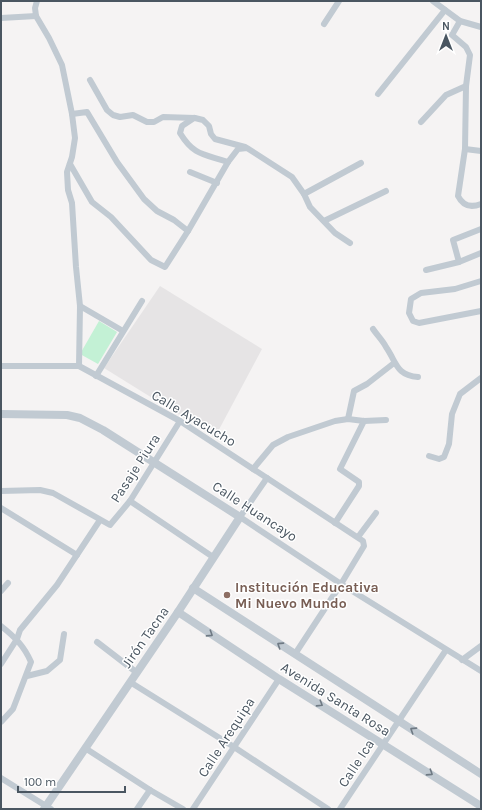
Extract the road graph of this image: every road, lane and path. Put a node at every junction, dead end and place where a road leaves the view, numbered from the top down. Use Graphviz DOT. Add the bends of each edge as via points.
graph roads {
  1 [pos="37,1"];
  2 [pos="339,1"];
  3 [pos="433,1"];
  4 [pos="445,10"];
  5 [pos="36,16"];
  6 [pos="1,18"];
  7 [pos="460,21"];
  8 [pos="324,24"];
  9 [pos="481,27"];
  10 [pos="90,80"];
  11 [pos="466,86"];
  12 [pos="378,94"];
  13 [pos="72,114"];
  14 [pos="195,118"];
  15 [pos="421,122"];
  16 [pos="246,148"];
  17 [pos="465,149"];
  18 [pos="481,151"];
  19 [pos="228,162"];
  20 [pos="361,163"];
  21 [pos="70,164"];
  22 [pos="190,172"];
  23 [pos="217,183"];
  24 [pos="386,191"];
  25 [pos="304,194"];
  26 [pos="481,204"];
  27 [pos="324,221"];
  28 [pos="481,229"];
  29 [pos="188,231"];
  30 [pos="350,243"];
  31 [pos="481,253"];
  32 [pos="459,262"];
  33 [pos="426,270"];
  34 [pos="481,281"];
  35 [pos="142,301"];
  36 [pos="80,306"];
  37 [pos="481,311"];
  38 [pos="373,329"];
  39 [pos="122,331"];
  40 [pos="394,363"];
  41 [pos="1,366"];
  42 [pos="79,366"];
  43 [pos="96,376"];
  44 [pos="418,377"];
  45 [pos="481,378"];
  46 [pos="1,414"];
  47 [pos="348,419"];
  48 [pos="386,420"];
  49 [pos="180,421"];
  50 [pos="364,422"];
  51 [pos="429,456"];
  52 [pos="155,462"];
  53 [pos="253,469"];
  54 [pos="267,478"];
  55 [pos="1,491"];
  56 [pos="130,501"];
  57 [pos="1,508"];
  58 [pos="376,513"];
  59 [pos="240,517"];
  60 [pos="100,520"];
  61 [pos="335,523"];
  62 [pos="358,537"];
  63 [pos="77,555"];
  64 [pos="213,556"];
  65 [pos="8,584"];
  66 [pos="341,584"];
  67 [pos="193,588"];
  68 [pos="1,591"];
  69 [pos="178,612"];
  70 [pos="1,626"];
  71 [pos="64,634"];
  72 [pos="17,639"];
  73 [pos="97,642"];
  74 [pos="481,646"];
  75 [pos="446,650"];
  76 [pos="295,654"];
  77 [pos="462,660"];
  78 [pos="1,664"];
  79 [pos="481,671"];
  80 [pos="136,672"];
  81 [pos="27,676"];
  82 [pos="279,679"];
  83 [pos="130,682"];
  84 [pos="398,720"];
  85 [pos="1,722"];
  86 [pos="383,743"];
  87 [pos="234,747"];
  88 [pos="85,748"];
  89 [pos="481,774"];
  90 [pos="1,778"];
  91 [pos="150,790"];
  92 [pos="481,806"];
  93 [pos="47,808"];
  94 [pos="137,809"];
  95 [pos="184,809"];
  96 [pos="193,809"];
  97 [pos="328,809"];
  98 [pos="340,809"];
  1 -- 5 [label="street"];
  2 -- 8 [label="street"];
  3 -- 4 [label="street"];
  4 -- 7 [label="street"];
  4 -- 12 [label="street"];
  5 -- 6 [label="street"];
  5 -- 13 [label="street" via="62,65"];
  7 -- 9 [label="street"];
  7 -- 11 [label="street" via="452,35 469,52"];
  10 -- 14 [label="street" via="107,110 113,115 133,115 147,122 164,117"];
  11 -- 15 [label="street" via="446,95"];
  11 -- 17 [label="street"];
  13 -- 21 [label="street" via="75,138"];
  13 -- 29 [label="street" via="87,112 117,162 144,199 157,211"];
  14 -- 16 [label="street" via="203,120 209,126 215,139"];
  14 -- 19 [label="street" via="182,126 180,132 187,145 193,150"];
  16 -- 19 [label="street" via="238,149"];
  16 -- 25 [label="street" via="292,177"];
  17 -- 18 [label="street"];
  17 -- 26 [label="street" via="458,196 468,205"];
  19 -- 23 [label="street"];
  20 -- 25 [label="street"];
  21 -- 29 [label="street" via="92,202 111,217 151,260 165,267"];
  21 -- 36 [label="street" via="68,190 72,203"];
  22 -- 23 [label="street"];
  23 -- 29 [label="street"];
  24 -- 27 [label="street"];
  25 -- 27 [label="street" via="310,207"];
  27 -- 30 [label="street" via="335,233"];
  28 -- 32 [label="street" via="453,240"];
  31 -- 32 [label="street"];
  32 -- 33 [label="street"];
  34 -- 37 [label="street" via="455,289 421,293 412,299 409,313 412,321 419,323"];
  35 -- 39 [label="street"];
  36 -- 39 [label="street"];
  36 -- 42 [label="street"];
  38 -- 40 [label="street"];
  39 -- 43 [label="street"];
  40 -- 44 [label="street" via="403,374"];
  40 -- 47 [label="street" via="354,391"];
  41 -- 42 [label="street"];
  42 -- 43 [label="street, Calle Ayacucho"];
  43 -- 49 [label="street, Calle Ayacucho"];
  45 -- 51 [label="street" via="460,394 452,414 449,444 444,456 439,459"];
  46 -- 52 [label="street, Calle Huancayo" via="76,417 98,427"];
  47 -- 50 [label="street"];
  47 -- 53 [label="street" via="335,421 273,444"];
  48 -- 50 [label="street"];
  49 -- 52 [label="street, Pasaje Piura"];
  49 -- 53 [label="street, Calle Ayacucho"];
  50 -- 61 [label="street" via="340,469 359,482 359,486"];
  52 -- 56 [label="street, Pasaje Piura"];
  52 -- 59 [label="street, Calle Huancayo"];
  53 -- 54 [label="street, Calle Ayacucho"];
  54 -- 59 [label="street, Jirón Tacna"];
  54 -- 61 [label="street, Calle Ayacucho"];
  55 -- 60 [label="street" via="40,490 53,493"];
  56 -- 60 [label="street, Pasaje Piura" via="111,524"];
  56 -- 64 [label="street"];
  57 -- 63 [label="street"];
  58 -- 62 [label="street"];
  59 -- 64 [label="street, Jirón Tacna"];
  59 -- 66 [label="street, Calle Huancayo"];
  60 -- 63 [label="street"];
  61 -- 62 [label="street, Calle Ayacucho"];
  62 -- 66 [label="street" via="364,546"];
  63 -- 72 [label="street" via="57,586 20,630"];
  64 -- 67 [label="street, Jirón Tacna"];
  65 -- 68 [label="street"];
  66 -- 75 [label="street, Calle Huancayo"];
  66 -- 76 [label="street"];
  67 -- 69 [label="street, Jirón Tacna"];
  76 -- 67 [label="street, Avenida Santa Rosa, one-way"];
  69 -- 80 [label="street, Jirón Tacna"];
  69 -- 82 [label="street, Avenida Santa Rosa, one-way"];
  70 -- 72 [label="street"];
  71 -- 81 [label="street" via="60,660 47,671"];
  72 -- 78 [label="street"];
  72 -- 81 [label="street" via="31,662"];
  73 -- 80 [label="street"];
  74 -- 77 [label="street"];
  75 -- 77 [label="street, Calle Huancayo"];
  75 -- 84 [label="street, Calle Ica"];
  76 -- 84 [label="street, Avenida Santa Rosa"];
  77 -- 79 [label="street, Calle Huancayo"];
  80 -- 83 [label="street, Jirón Tacna"];
  81 -- 85 [label="street" via="13,708"];
  82 -- 86 [label="street, Avenida Santa Rosa, one-way"];
  82 -- 87 [label="street, Calle Arequipa"];
  83 -- 87 [label="street"];
  83 -- 88 [label="street, Jirón Tacna"];
  84 -- 86 [label="street, Calle Ica"];
  89 -- 84 [label="street, Avenida Santa Rosa, one-way"];
  86 -- 92 [label="street, Avenida Santa Rosa, one-way"];
  86 -- 98 [label="street, Calle Ica"];
  87 -- 96 [label="street, Calle Arequipa"];
  87 -- 97 [label="street"];
  88 -- 91 [label="street"];
  88 -- 93 [label="street, Jirón Tacna"];
  90 -- 93 [label="street"];
  91 -- 94 [label="street"];
  91 -- 95 [label="street"];
}
